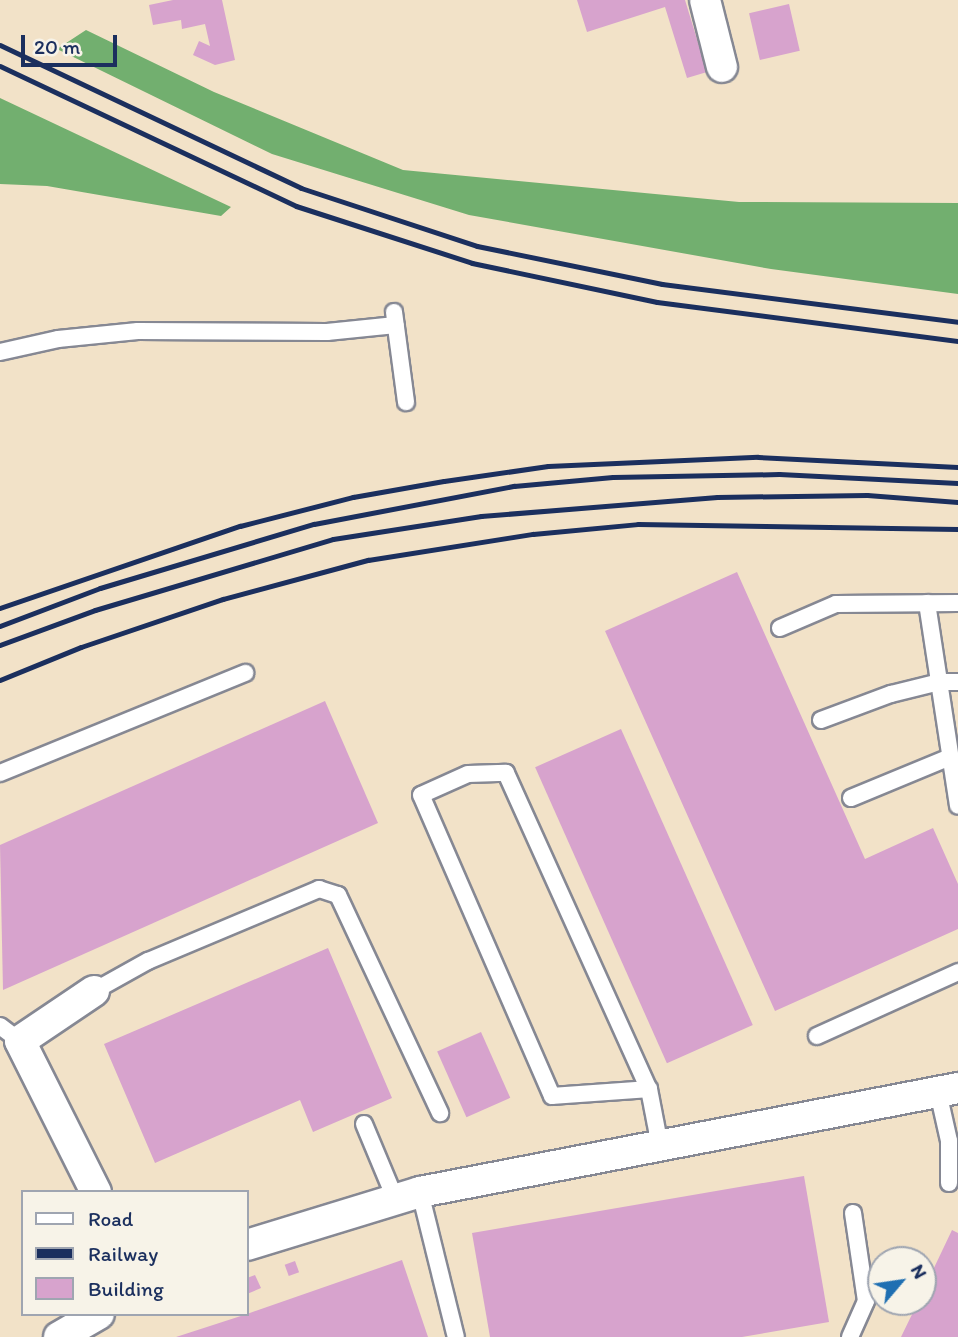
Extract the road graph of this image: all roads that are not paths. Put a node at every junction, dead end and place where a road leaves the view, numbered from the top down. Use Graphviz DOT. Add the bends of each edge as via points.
graph roads {
  1 [pos="705,0"];
  2 [pos="722,67"];
  3 [pos="0,352"];
  4 [pos="406,402"];
  5 [pos="927,603"];
  6 [pos="958,603"];
  7 [pos="780,628"];
  8 [pos="245,673"];
  9 [pos="939,682"];
  10 [pos="958,682"];
  11 [pos="821,720"];
  12 [pos="954,767"];
  13 [pos="0,773"];
  14 [pos="851,798"];
  15 [pos="958,806"];
  16 [pos="958,972"];
  17 [pos="94,991"];
  18 [pos="10,1033"];
  19 [pos="817,1036"];
  20 [pos="649,1089"];
  21 [pos="948,1090"];
  22 [pos="440,1113"];
  23 [pos="364,1124"];
  24 [pos="660,1146"];
  25 [pos="949,1183"];
  26 [pos="95,1190"];
  27 [pos="407,1195"];
  28 [pos="853,1213"];
  29 [pos="248,1245"];
  30 [pos="96,1316"];
  31 [pos="59,1337"];
  32 [pos="456,1337"];
  33 [pos="850,1337"];
  1 -- 2 [label="street"];
  3 -- 4 [label="lane" via="138,331 327,332 395,319"];
  5 -- 6 [label="lane"];
  5 -- 7 [label="lane" via="836,604"];
  5 -- 9 [label="lane"];
  8 -- 13 [label="lane"];
  9 -- 10 [label="lane"];
  9 -- 11 [label="lane"];
  9 -- 12 [label="lane"];
  12 -- 14 [label="lane"];
  12 -- 15 [label="lane"];
  16 -- 19 [label="lane"];
  17 -- 18 [label="street"];
  17 -- 22 [label="lane" via="148,961 319,889 338,895"];
  18 -- 26 [label="street"];
  20 -- 20 [label="lane" via="552,1096 421,795 468,774 506,773"];
  20 -- 24 [label="lane"];
  21 -- 24 [label="street"];
  21 -- 25 [label="lane"];
  23 -- 27 [label="lane"];
  24 -- 27 [label="street"];
  27 -- 29 [label="street"];
  27 -- 32 [label="lane"];
  28 -- 33 [label="lane" via="866,1301"];
  30 -- 31 [label="street"];
}
